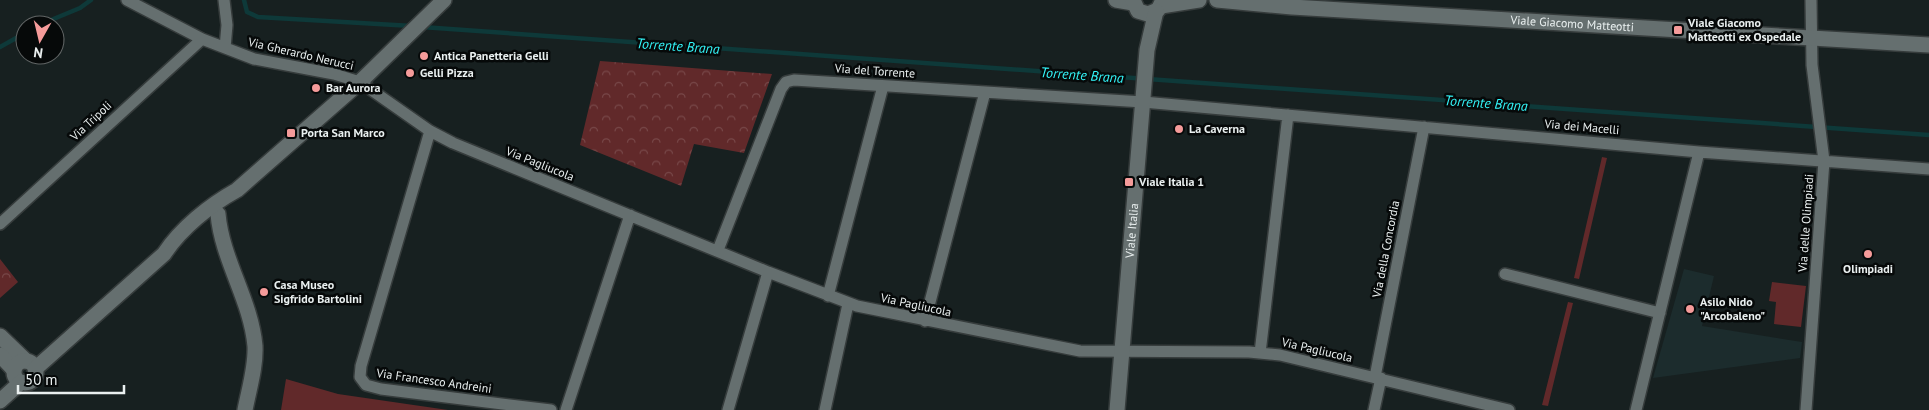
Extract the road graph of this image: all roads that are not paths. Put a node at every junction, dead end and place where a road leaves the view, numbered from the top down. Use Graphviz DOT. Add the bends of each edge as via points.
graph roads {
  1 [pos="127,0"];
  2 [pos="224,0"];
  3 [pos="1116,0"];
  4 [pos="1199,0"];
  5 [pos="1217,0"];
  6 [pos="1811,0"];
  7 [pos="441,4"];
  8 [pos="1148,6"];
  9 [pos="1812,38"];
  10 [pos="202,39"];
  11 [pos="1929,45"];
  12 [pos="225,48"];
  13 [pos="360,82"];
  14 [pos="883,86"];
  15 [pos="985,92"];
  16 [pos="1144,97"];
  17 [pos="1288,115"];
  18 [pos="1424,127"];
  19 [pos="430,132"];
  20 [pos="1699,152"];
  21 [pos="1824,161"];
  22 [pos="1929,169"];
  23 [pos="237,190"];
  24 [pos="218,214"];
  25 [pos="630,215"];
  26 [pos="0,224"];
  27 [pos="718,250"];
  28 [pos="164,254"];
  29 [pos="768,272"];
  30 [pos="1505,274"];
  31 [pos="828,296"];
  32 [pos="848,304"];
  33 [pos="1660,313"];
  34 [pos="925,321"];
  35 [pos="0,336"];
  36 [pos="1122,352"];
  37 [pos="1260,353"];
  38 [pos="0,356"];
  39 [pos="24,370"];
  40 [pos="1378,377"];
  41 [pos="0,401"];
  42 [pos="245,410"];
  43 [pos="551,410"];
  44 [pos="566,410"];
  45 [pos="728,410"];
  46 [pos="825,410"];
  47 [pos="1117,410"];
  48 [pos="1374,410"];
  49 [pos="1509,410"];
  50 [pos="1636,410"];
  51 [pos="1806,410"];
  1 -- 10 [label="street, Via Gherardo Nerucci"];
  2 -- 12 [label="street"];
  3 -- 8 [label="street"];
  4 -- 8 [label="street"];
  5 -- 9 [label="street, Viale Giacomo Matteotti"];
  6 -- 9 [label="street, Via delle Olimpiadi"];
  7 -- 13 [label="street"];
  8 -- 16 [label="street, Viale Italia"];
  9 -- 11 [label="street, Viale Giacomo Matteotti"];
  9 -- 21 [label="street, Via delle Olimpiadi" via="1812,66"];
  10 -- 12 [label="street, Via Gherardo Nerucci"];
  10 -- 26 [label="street, Via Tripoli"];
  12 -- 13 [label="street, Via Gherardo Nerucci" via="254,59"];
  13 -- 19 [label="street, Via Pagliucola"];
  13 -- 23 [label="street"];
  14 -- 15 [label="street, Via del Torrente"];
  14 -- 27 [label="street, Via del Torrente" via="794,80 784,85"];
  14 -- 31 [label="street"];
  15 -- 16 [label="street, Via del Torrente"];
  15 -- 34 [label="street"];
  16 -- 17 [label="street, Via dei Macelli"];
  16 -- 36 [label="street, Viale Italia"];
  17 -- 18 [label="street, Via dei Macelli"];
  17 -- 37 [label="street"];
  18 -- 20 [label="street, Via dei Macelli"];
  18 -- 40 [label="street, Via della Concordia"];
  19 -- 25 [label="street, Via Pagliucola"];
  19 -- 43 [label="street, Via Francesco Andreini" via="360,377 366,385 381,389"];
  20 -- 21 [label="street, Via dei Macelli"];
  20 -- 33 [label="street"];
  21 -- 22 [label="street, Via dei Macelli"];
  21 -- 51 [label="street, Via delle Olimpiadi"];
  23 -- 24 [label="street"];
  23 -- 28 [label="street" via="220,200 172,242"];
  24 -- 28 [label="street" via="179,249"];
  24 -- 42 [label="street" via="223,245 253,332 254,363"];
  25 -- 27 [label="street, Via Pagliucola"];
  25 -- 44 [label="street"];
  27 -- 29 [label="street, Via Pagliucola"];
  28 -- 39 [label="street"];
  29 -- 31 [label="street, Via Pagliucola"];
  29 -- 45 [label="street"];
  30 -- 33 [label="street"];
  31 -- 32 [label="street, Via Pagliucola"];
  32 -- 34 [label="street, Via Pagliucola"];
  32 -- 46 [label="street"];
  33 -- 50 [label="street"];
  34 -- 36 [label="street, Via Pagliucola" via="1080,351"];
  35 -- 39 [label="street"];
  36 -- 37 [label="street, Via Pagliucola"];
  36 -- 47 [label="street, Viale Italia"];
  37 -- 40 [label="street, Via Pagliucola"];
  38 -- 39 [label="street"];
  39 -- 41 [label="street"];
  40 -- 48 [label="street, Via della Concordia"];
  40 -- 49 [label="street, Via Pagliucola"];
}
